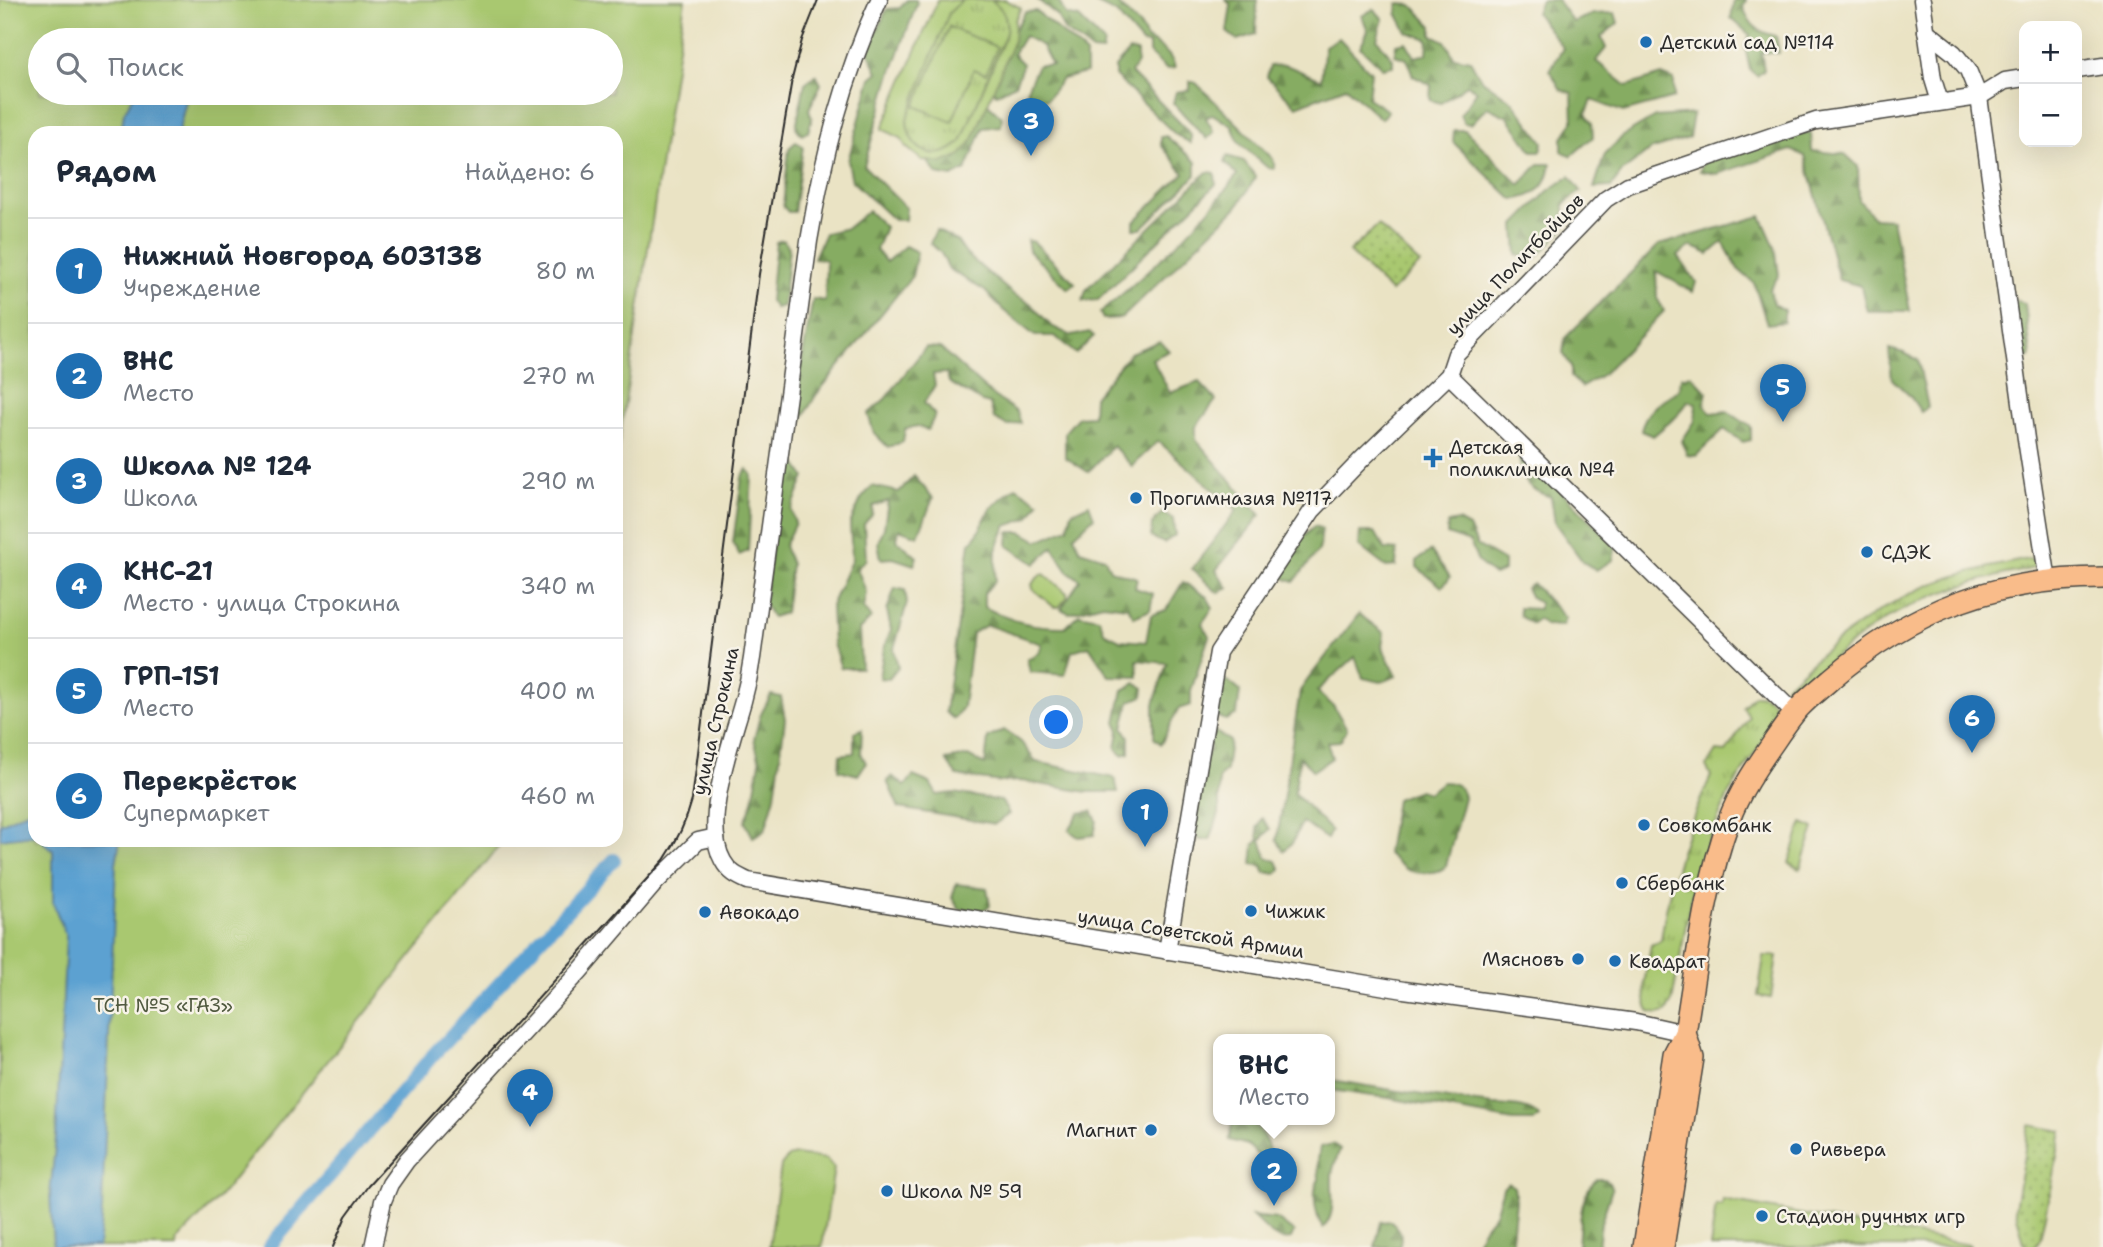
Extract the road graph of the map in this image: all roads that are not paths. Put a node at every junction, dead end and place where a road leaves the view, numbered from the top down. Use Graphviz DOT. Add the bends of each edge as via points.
graph roads {
  1 [pos="879,0"];
  2 [pos="1922,0"];
  3 [pos="1926,32"];
  4 [pos="2103,66"];
  5 [pos="2082,69"];
  6 [pos="2019,79"];
  7 [pos="1979,97"];
  8 [pos="1940,102"];
  9 [pos="1449,374"];
  10 [pos="2103,578"];
  11 [pos="2048,581"];
  12 [pos="1794,713"];
  13 [pos="716,837"];
  14 [pos="1167,951"];
  15 [pos="1685,1033"];
  16 [pos="373,1247"];
  17 [pos="1644,1247"];
  18 [pos="1663,1247"];
  1 -- 13 [label="street, улица Строкина" via="845,84 819,181 752,658 723,765"];
  2 -- 3 [label="street"];
  3 -- 7 [label="street" via="1968,70"];
  3 -- 8 [label="street"];
  4 -- 5 [label="street"];
  6 -- 7 [label="street, улица Политбойцов" via="2005,81"];
  7 -- 8 [label="street, улица Политбойцов"];
  7 -- 11 [label="street"];
  8 -- 9 [label="street, улица Политбойцов" via="1816,121 1628,185 1606,199 1456,354"];
  9 -- 12 [label="street"];
  9 -- 14 [label="street, улица Политбойцов" via="1312,511 1218,652"];
  10 -- 11 [label="main road"];
  11 -- 12 [label="main road" via="1993,591 1932,612 1883,638"];
  12 -- 15 [label="main road" via="1753,771 1715,860"];
  13 -- 14 [label="street, улица Советской Армии" via="727,867 748,881"];
  13 -- 16 [label="street" via="698,841 656,882 407,1160 390,1184"];
  14 -- 15 [label="street, улица Советской Армии" via="1404,990 1636,1021"];
  15 -- 17 [label="main road" via="1674,1054"];
  15 -- 18 [label="main road" via="1693,1058"];
}
